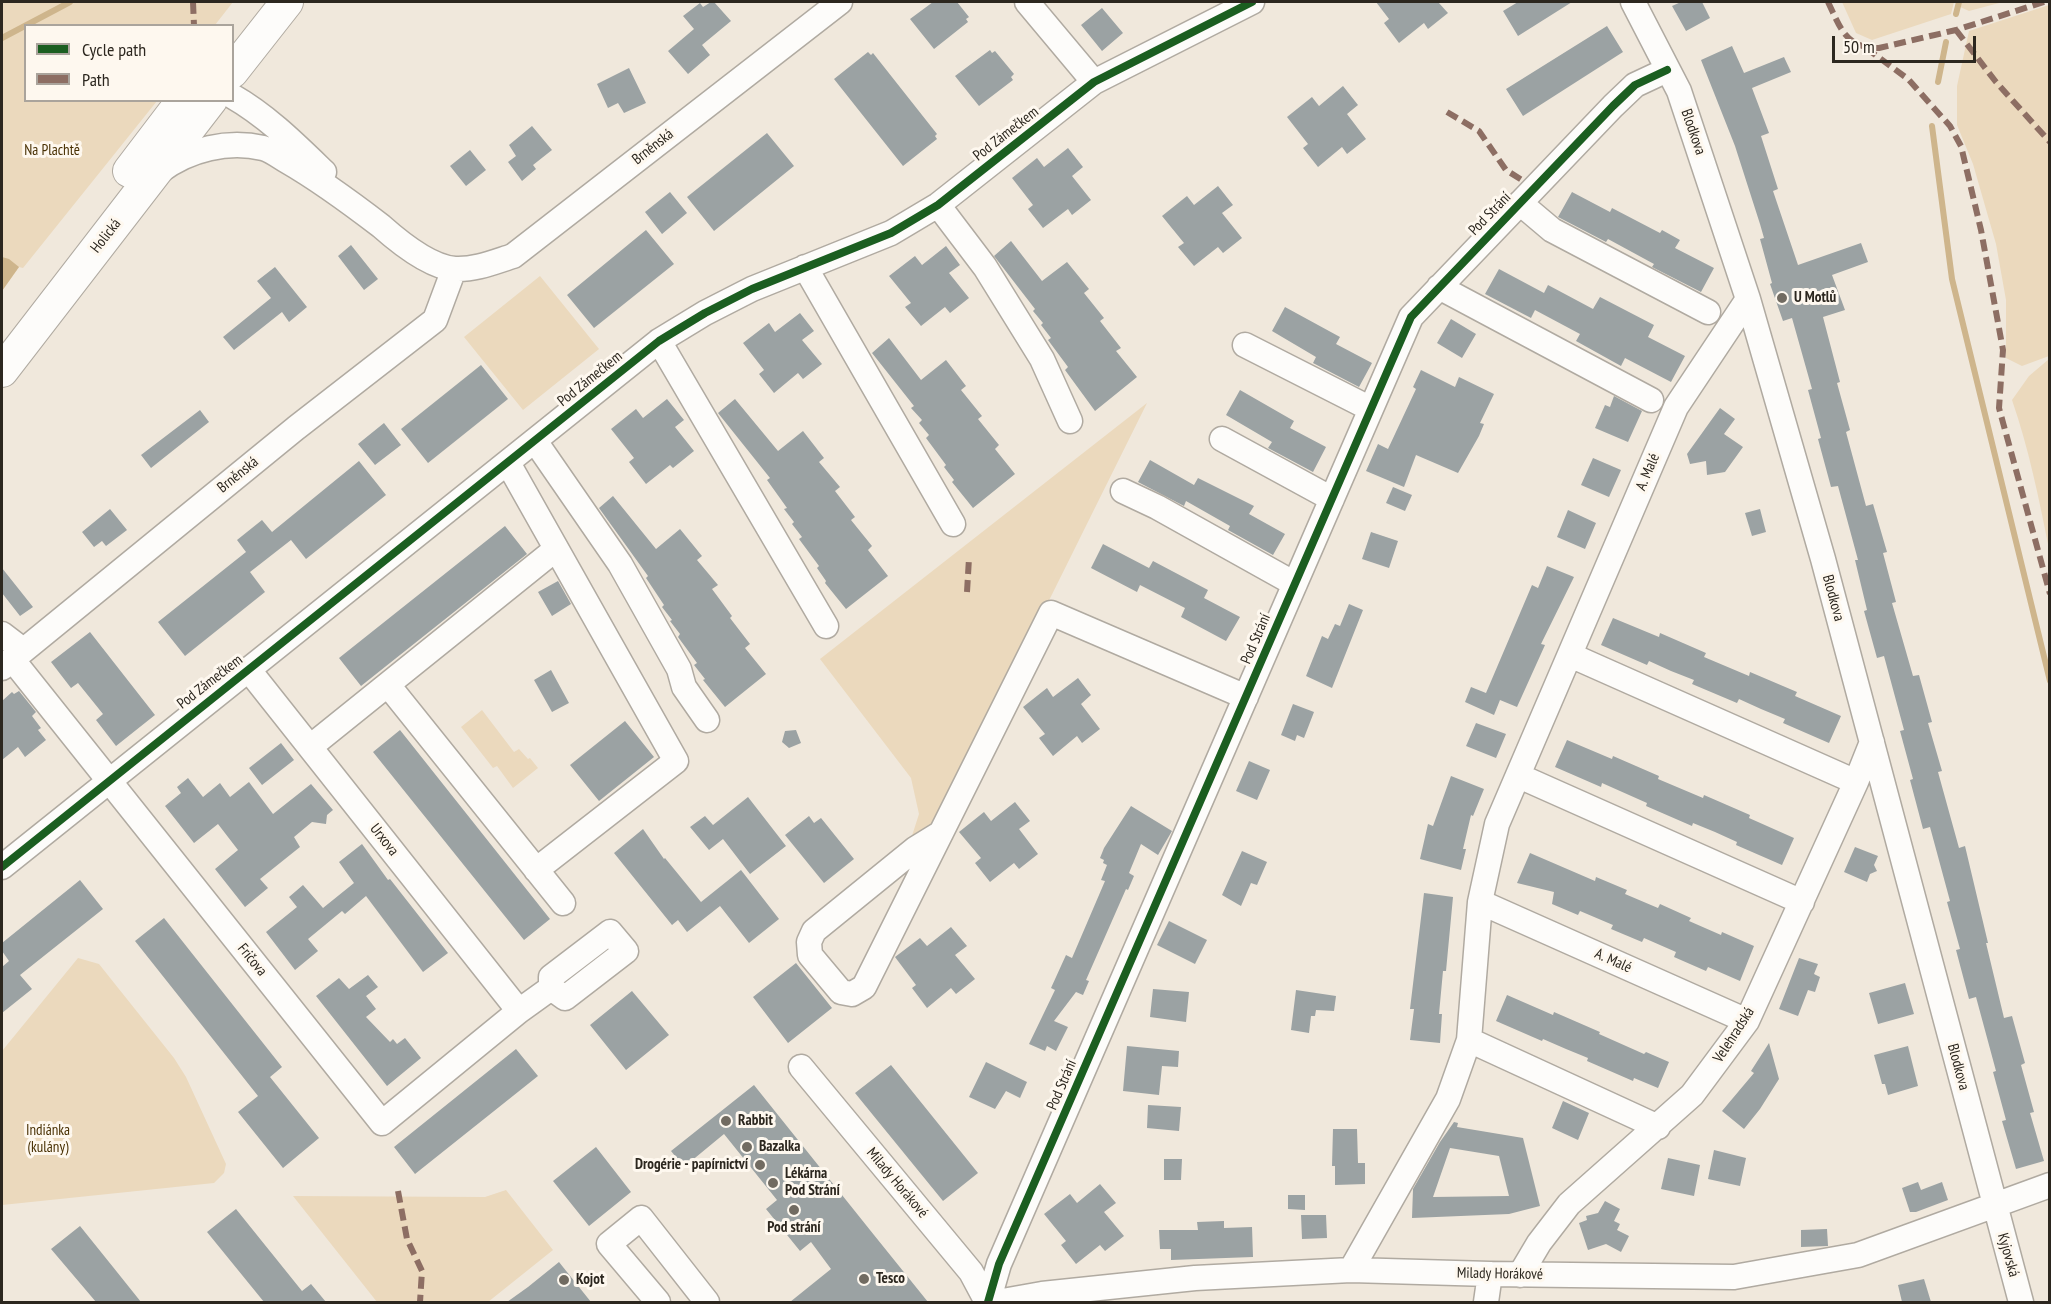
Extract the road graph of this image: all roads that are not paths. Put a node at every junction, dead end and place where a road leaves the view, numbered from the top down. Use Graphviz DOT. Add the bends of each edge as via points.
graph roads {
  1 [pos="261,2"];
  2 [pos="287,2"];
  3 [pos="840,2"];
  4 [pos="1027,2"];
  5 [pos="1252,2"];
  6 [pos="1634,2"];
  7 [pos="236,56"];
  8 [pos="1667,70"];
  9 [pos="1094,82"];
  10 [pos="240,100"];
  11 [pos="209,102"];
  12 [pos="183,103"];
  13 [pos="151,178"];
  14 [pos="1520,203"];
  15 [pos="938,205"];
  16 [pos="366,214"];
  17 [pos="805,267"];
  18 [pos="454,269"];
  19 [pos="1439,287"];
  20 [pos="1748,299"];
  21 [pos="1708,312"];
  22 [pos="2,337"];
  23 [pos="659,341"];
  24 [pos="1245,345"];
  25 [pos="2,371"];
  26 [pos="1651,400"];
  27 [pos="1371,409"];
  28 [pos="1070,421"];
  29 [pos="1222,439"];
  30 [pos="535,441"];
  31 [pos="508,463"];
  32 [pos="1123,491"];
  33 [pos="1332,499"];
  34 [pos="953,524"];
  35 [pos="556,549"];
  36 [pos="1295,584"];
  37 [pos="826,626"];
  38 [pos="2,634"];
  39 [pos="1570,655"];
  40 [pos="12,659"];
  41 [pos="248,669"];
  42 [pos="388,685"];
  43 [pos="1246,697"];
  44 [pos="707,720"];
  45 [pos="1872,742"];
  46 [pos="310,747"];
  47 [pos="1519,776"];
  48 [pos="108,780"];
  49 [pos="1856,782"];
  50 [pos="941,833"];
  51 [pos="2,867"];
  52 [pos="536,870"];
  53 [pos="1480,902"];
  54 [pos="1802,902"];
  55 [pos="563,903"];
  56 [pos="550,988"];
  57 [pos="519,1011"];
  58 [pos="1747,1021"];
  59 [pos="1469,1040"];
  60 [pos="801,1067"];
  61 [pos="1658,1127"];
  62 [pos="2049,1185"];
  63 [pos="1994,1207"];
  64 [pos="1351,1270"];
  65 [pos="1490,1274"];
  66 [pos="1520,1275"];
  67 [pos="657,1302"];
  68 [pos="706,1302"];
  69 [pos="988,1302"];
  70 [pos="997,1302"];
  71 [pos="1486,1302"];
  72 [pos="2021,1302"];
  1 -- 7 [label="main road"];
  2 -- 7 [label="main road"];
  3 -- 18 [label="street, Brněnská" via="513,256 484,266"];
  4 -- 9 [label="street"];
  5 -- 9 [label="street, Pod Zámečkem"];
  6 -- 8 [label="street, Blodkova"];
  7 -- 10 [label="street, Brněnská"];
  8 -- 14 [label="street, Pod Strání" via="1635,85"];
  8 -- 20 [label="street, Blodkova" via="1679,92"];
  9 -- 15 [label="street, Pod Zámečkem"];
  10 -- 16 [label="street, Brněnská" via="294,143"];
  11 -- 13 [label="main road, Holická"];
  12 -- 22 [label="main road, Holická"];
  13 -- 16 [label="street, Brněnská" via="196,151 230,144 265,148"];
  13 -- 25 [label="main road, Holická"];
  14 -- 19 [label="street, Pod Strání"];
  14 -- 21 [label="street" via="1552,230"];
  15 -- 17 [label="street, Pod Zámečkem" via="891,233"];
  15 -- 28 [label="street" via="985,267 1046,366"];
  16 -- 18 [label="street, Brněnská" via="410,250"];
  17 -- 23 [label="street, Pod Zámečkem" via="724,303"];
  17 -- 34 [label="street"];
  18 -- 40 [label="street, Brněnská" via="435,320"];
  19 -- 26 [label="street"];
  19 -- 27 [label="street, Pod Strání" via="1411,317"];
  20 -- 39 [label="street, A. Malé" via="1676,407"];
  20 -- 45 [label="street, Blodkova"];
  23 -- 30 [label="street, Pod Zámečkem"];
  23 -- 37 [label="street"];
  24 -- 27 [label="street"];
  27 -- 33 [label="street, Pod Strání"];
  29 -- 33 [label="street"];
  30 -- 31 [label="street, Pod Zámečkem"];
  30 -- 44 [label="street" via="620,564 679,669 684,687"];
  31 -- 35 [label="street"];
  31 -- 41 [label="street, Pod Zámečkem"];
  32 -- 36 [label="street"];
  33 -- 36 [label="street, Pod Strání"];
  35 -- 42 [label="street"];
  35 -- 52 [label="street" via="676,761"];
  36 -- 43 [label="street, Pod Strání"];
  38 -- 40 [label="street"];
  39 -- 47 [label="street, A. Malé"];
  39 -- 49 [label="street"];
  40 -- 48 [label="street, Fričova"];
  41 -- 46 [label="street, Urxova"];
  41 -- 48 [label="street, Pod Zámečkem"];
  42 -- 46 [label="street"];
  42 -- 52 [label="street"];
  43 -- 50 [label="street" via="1051,613"];
  43 -- 69 [label="street, Pod Strání" via="999,1264"];
  45 -- 49 [label="street, Velehradská"];
  45 -- 63 [label="street, Blodkova"];
  46 -- 57 [label="street, Urxova"];
  47 -- 53 [label="street, A. Malé" via="1497,824"];
  47 -- 54 [label="street"];
  48 -- 51 [label="street, Pod Zámečkem"];
  48 -- 57 [label="street, Fričova" via="382,1123"];
  49 -- 54 [label="street, Velehradská"];
  50 -- 50 [label="street" via="915,849 814,931 809,942 810,956 841,992 852,994 864,987"];
  52 -- 55 [label="street"];
  53 -- 58 [label="street, A. Malé"];
  53 -- 59 [label="street, A. Malé"];
  54 -- 58 [label="street, Velehradská"];
  56 -- 57 [label="street"];
  58 -- 61 [label="street, Velehradská" via="1692,1095"];
  59 -- 61 [label="street"];
  59 -- 64 [label="street, A. Malé" via="1448,1099"];
  60 -- 69 [label="street, Milady Horákové" via="971,1272"];
  61 -- 66 [label="street, Velehradská" via="1569,1204"];
  62 -- 63 [label="street, Milady Horákové"];
  63 -- 66 [label="street, Milady Horákové" via="1858,1255 1734,1277"];
  63 -- 72 [label="street, Kyjovská"];
  64 -- 65 [label="street, Milady Horákové"];
  64 -- 70 [label="street, Milady Horákové" via="1195,1278"];
  65 -- 66 [label="street, Milady Horákové"];
  65 -- 71 [label="street"];
  67 -- 68 [label="street" via="609,1244 641,1218"];
}
